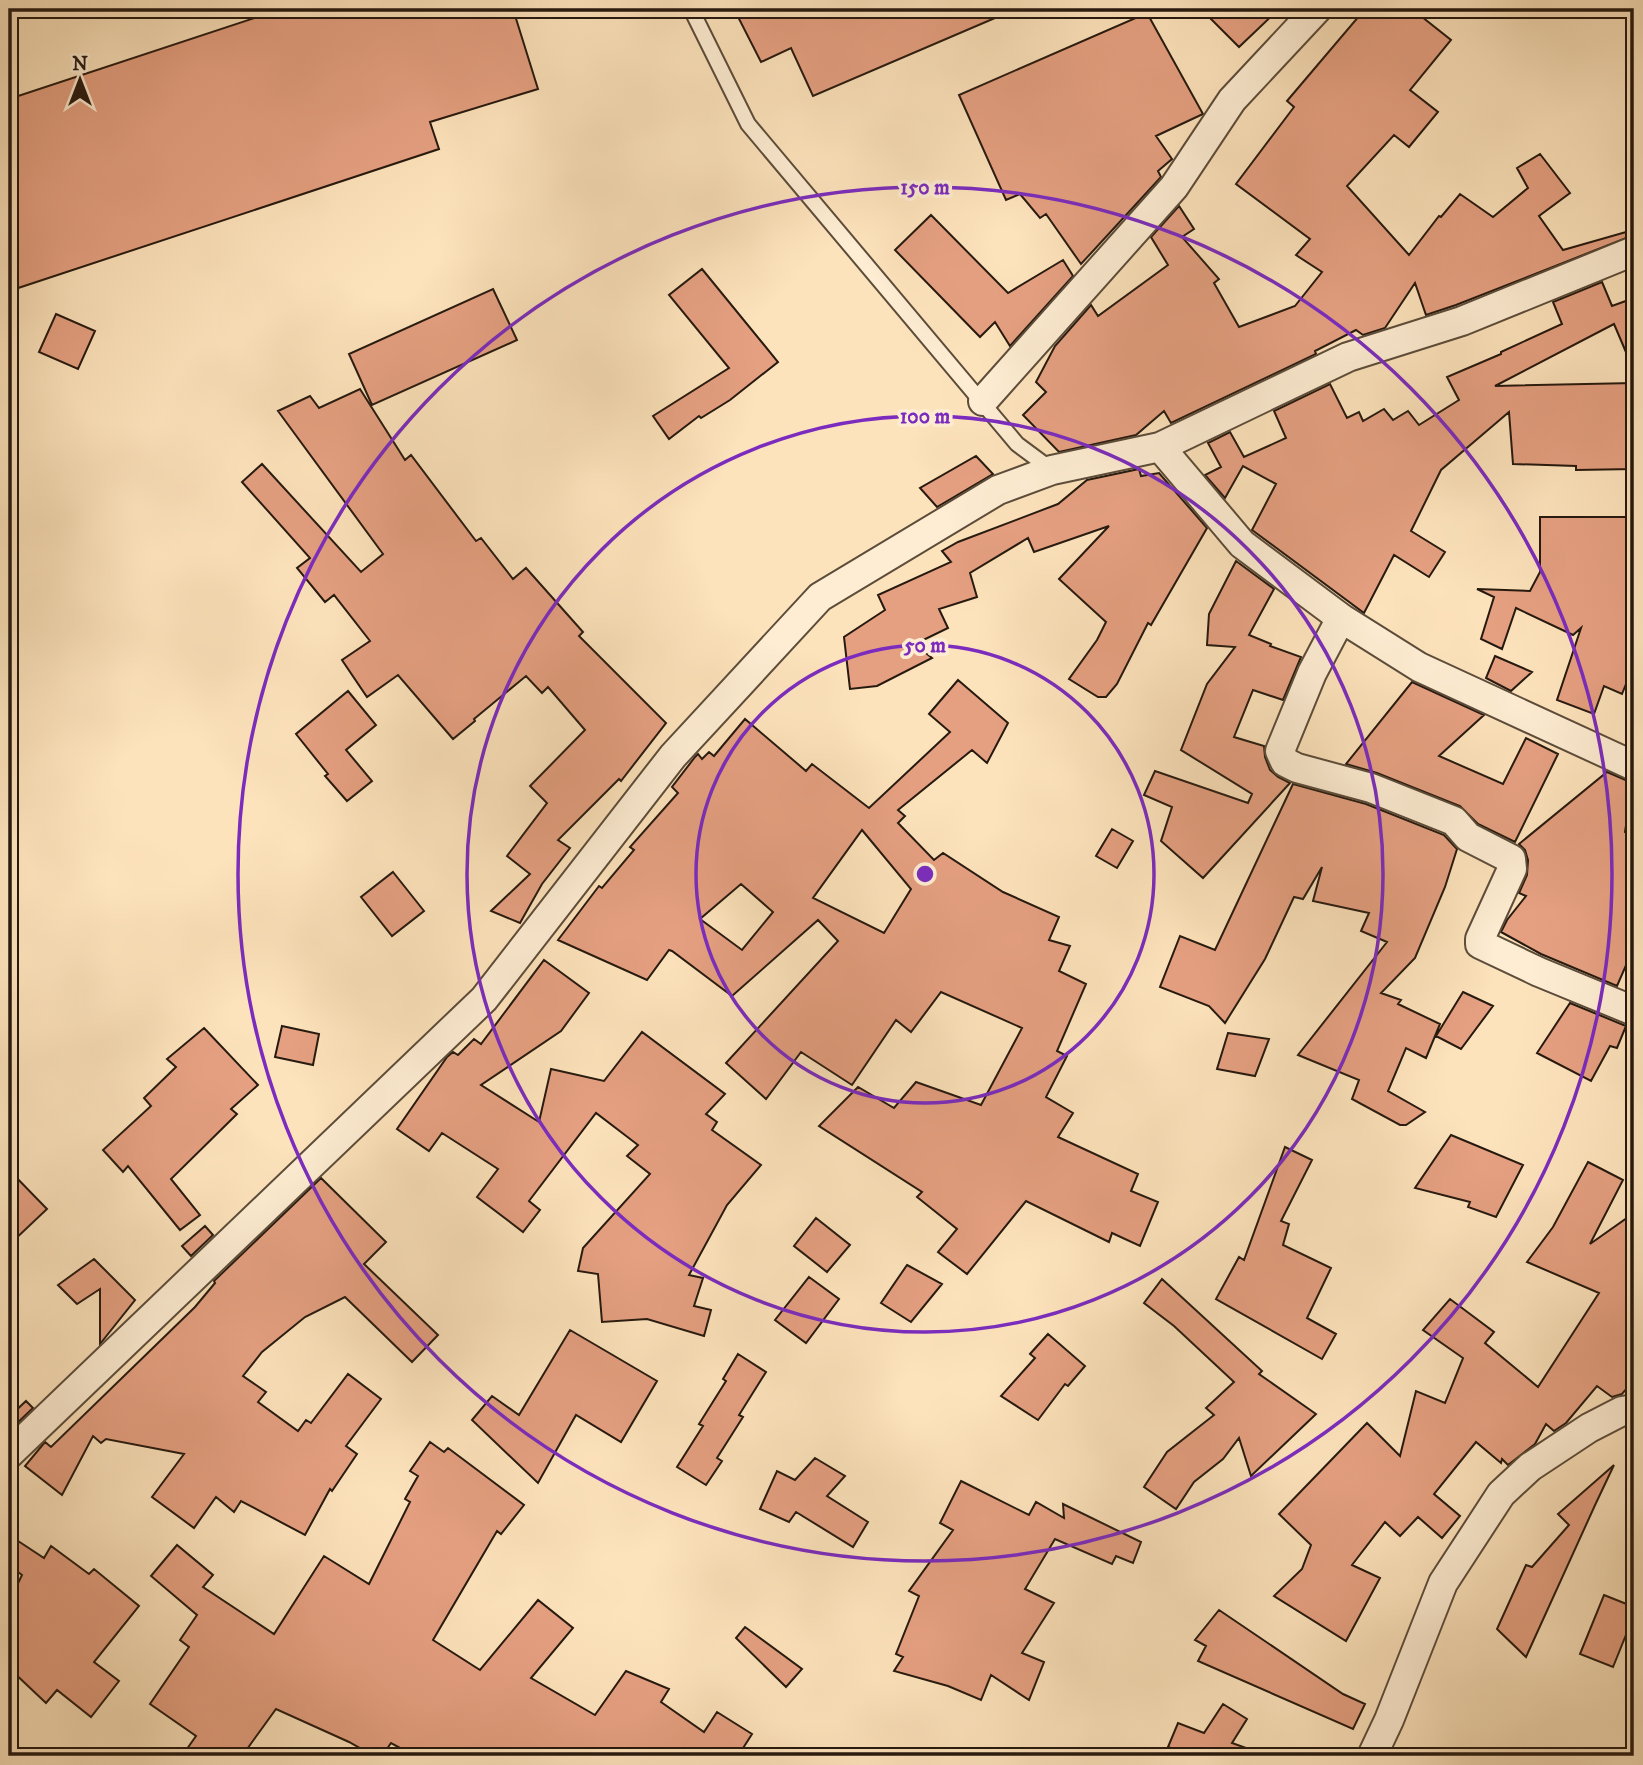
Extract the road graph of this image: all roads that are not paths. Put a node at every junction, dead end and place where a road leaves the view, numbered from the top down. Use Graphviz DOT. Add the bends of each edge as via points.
graph roads {
  1 [pos="691,9"];
  2 [pos="1317,9"];
  3 [pos="1634,251"];
  4 [pos="983,401"];
  5 [pos="1160,447"];
  6 [pos="1052,470"];
  7 [pos="1341,618"];
  8 [pos="1634,766"];
  9 [pos="1634,1011"];
  10 [pos="1634,1409"];
  11 [pos="9,1454"];
  12 [pos="1372,1756"];
  1 -- 4 [label="lane" via="748,124"];
  2 -- 4 [label="street" via="1232,100 1174,187"];
  3 -- 5 [label="street" via="1462,321 1348,357"];
  4 -- 6 [label="lane" via="1017,444"];
  5 -- 6 [label="street"];
  5 -- 7 [label="street" via="1242,544"];
  6 -- 11 [label="street" via="998,491 820,597 673,756 484,999"];
  7 -- 8 [label="street" via="1419,667"];
  7 -- 9 [label="street" via="1280,751 1285,762 1371,788 1454,821 1468,837 1511,859 1512,869 1480,944"];
  10 -- 12 [label="street" via="1589,1428 1530,1467 1500,1494 1443,1583"];
}
